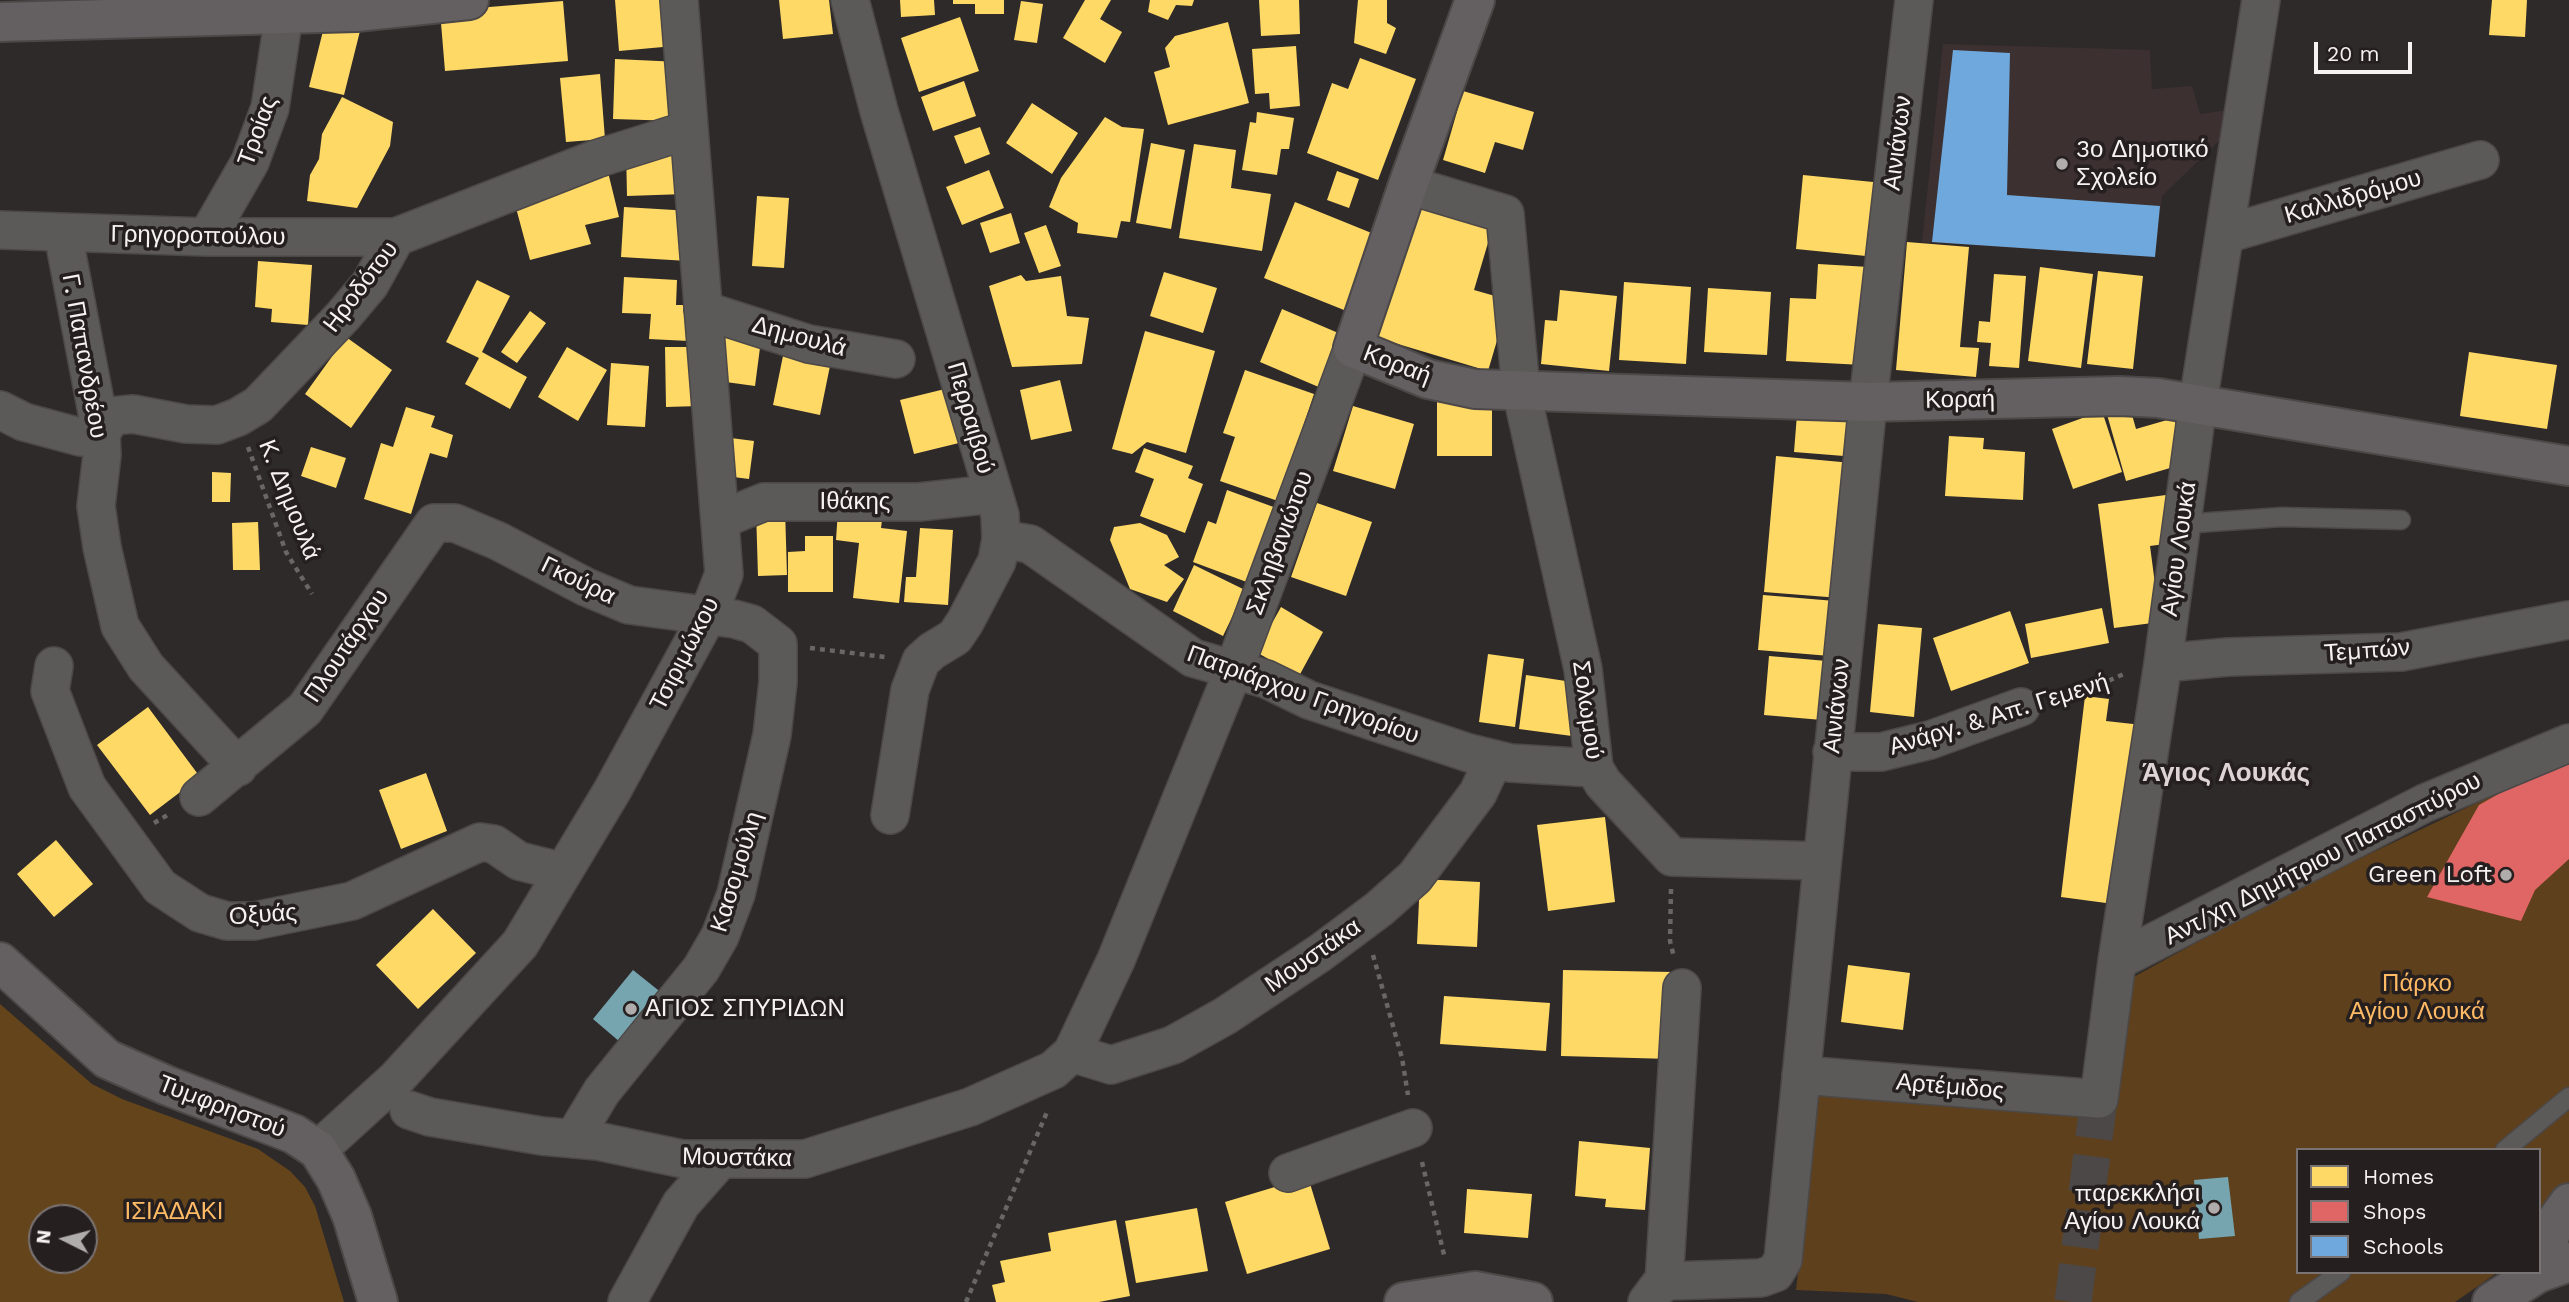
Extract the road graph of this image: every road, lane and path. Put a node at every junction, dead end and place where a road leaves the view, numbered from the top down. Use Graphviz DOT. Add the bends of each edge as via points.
graph roads {
  1 [pos="468,0"];
  2 [pos="679,0"];
  3 [pos="850,0"];
  4 [pos="1475,0"];
  5 [pos="1914,0"];
  6 [pos="2261,0"];
  7 [pos="284,15"];
  8 [pos="0,22"];
  9 [pos="688,130"];
  10 [pos="2480,160"];
  11 [pos="1408,184"];
  12 [pos="0,230"];
  13 [pos="63,234"];
  14 [pos="2226,234"];
  15 [pos="207,237"];
  16 [pos="396,237"];
  17 [pos="703,310"];
  18 [pos="1353,348"];
  19 [pos="896,359"];
  20 [pos="1521,390"];
  21 [pos="1868,402"];
  22 [pos="2198,403"];
  23 [pos="0,410"];
  24 [pos="238,417"];
  25 [pos="101,433"];
  26 [pos="2569,466"];
  27 [pos="992,494"];
  28 [pos="720,520"];
  29 [pos="2401,520"];
  30 [pos="455,523"];
  31 [pos="2182,524"];
  32 [pos="1001,539"];
  33 [pos="312,594"];
  34 [pos="708,615"];
  35 [pos="2569,620"];
  36 [pos="778,644"];
  37 [pos="921,661"];
  38 [pos="2163,663"];
  39 [pos="54,666"];
  40 [pos="1234,669"];
  41 [pos="2021,707"];
  42 [pos="2569,743"];
  43 [pos="1832,752"];
  44 [pos="1494,759"];
  45 [pos="238,767"];
  46 [pos="1594,768"];
  47 [pos="199,797"];
  48 [pos="890,815"];
  49 [pos="126,839"];
  50 [pos="1672,857"];
  51 [pos="1822,861"];
  52 [pos="563,872"];
  53 [pos="2117,961"];
  54 [pos="0,962"];
  55 [pos="1682,988"];
  56 [pos="1063,1062"];
  57 [pos="1801,1075"];
  58 [pos="2569,1097"];
  59 [pos="2099,1099"];
  60 [pos="409,1110"];
  61 [pos="1413,1128"];
  62 [pos="573,1139"];
  63 [pos="2507,1148"];
  64 [pos="318,1150"];
  65 [pos="719,1161"];
  66 [pos="1288,1173"];
  67 [pos="2569,1203"];
  68 [pos="2541,1262"];
  69 [pos="2569,1262"];
  70 [pos="2541,1270"];
  71 [pos="2338,1274"];
  72 [pos="2534,1274"];
  73 [pos="1655,1293"];
  74 [pos="378,1302"];
  75 [pos="627,1302"];
  76 [pos="966,1302"];
  77 [pos="1405,1302"];
  78 [pos="1533,1302"];
  79 [pos="2299,1302"];
  80 [pos="2492,1302"];
  1 -- 7 [label="street"];
  2 -- 9 [label="street, Τσιριμώκου"];
  3 -- 27 [label="street, Περραιβού"];
  4 -- 11 [label="street, Σκληβανιώτου"];
  5 -- 21 [label="street, Αινιάνων"];
  6 -- 14 [label="street, Αγίου Λουκά"];
  7 -- 8 [label="street"];
  7 -- 15 [label="street, Τροίας" via="270,108 250,162"];
  9 -- 16 [label="street, Ηροδότου" via="596,159"];
  9 -- 17 [label="street, Τσιριμώκου"];
  10 -- 14 [label="street, Καλλιδρόμου"];
  11 -- 18 [label="street, Σκληβανιώτου"];
  11 -- 20 [label="street, Σολωμού" via="1504,214"];
  12 -- 13 [label="street, Γρηγοροπούλου"];
  13 -- 15 [label="street, Γρηγοροπούλου"];
  13 -- 25 [label="street, Γ. Παπανδρέου"];
  14 -- 22 [label="street, Αγίου Λουκά"];
  15 -- 16 [label="street, Γρηγοροπούλου"];
  16 -- 24 [label="street, Ηροδότου" via="370,284 343,316 258,405"];
  17 -- 19 [label="street, Δημουλά" via="809,344"];
  17 -- 28 [label="street, Τσιριμώκου"];
  18 -- 20 [label="street, Κοραή" via="1428,379"];
  18 -- 40 [label="street, Σκληβανιώτου"];
  20 -- 21 [label="street, Κοραή"];
  20 -- 46 [label="street, Σολωμού" via="1583,669"];
  21 -- 22 [label="street, Κοραή" via="2120,396"];
  21 -- 43 [label="street, Αινιάνων"];
  22 -- 26 [label="street, Κοραή"];
  22 -- 31 [label="street, Αγίου Λουκά"];
  23 -- 25 [label="street" via="63,434"];
  24 -- 25 [label="street, Ηροδότου" via="217,425 132,414 112,416"];
  24 -- 33 [label="path, Κ. Δημουλά" via="286,552"];
  25 -- 45 [label="street, Γ. Παπανδρέου" via="96,506 120,626 146,667"];
  27 -- 28 [label="street, Ιθάκης" via="919,502 764,502"];
  27 -- 32 [label="street, Περραιβού" via="1000,515"];
  28 -- 34 [label="street, Τσιριμώκου" via="724,575"];
  29 -- 31 [label="lane" via="2282,517"];
  30 -- 34 [label="street, Γκούρα" via="629,606"];
  30 -- 45 [label="street, Πλουτάρχου" via="434,523 426,531 305,709"];
  31 -- 38 [label="street, Αγίου Λουκά"];
  32 -- 37 [label="street, Περραιβού" via="997,561 956,637"];
  32 -- 40 [label="street, Πατριάρχου Γρηγορίου" via="1030,544 1176,649"];
  34 -- 36 [label="street, Γκούρα" via="752,624"];
  34 -- 52 [label="street, Τσιριμώκου"];
  35 -- 38 [label="street, Τεμπών" via="2401,652"];
  36 -- 37 [label="path"];
  36 -- 62 [label="street, Κασομούλη" via="772,735 736,894 720,936 701,969 602,1091"];
  37 -- 48 [label="street" via="910,690"];
  38 -- 41 [label="path, Ανάργ. & Απ. Γεμενή"];
  38 -- 53 [label="street, Αγίου Λουκά"];
  39 -- 49 [label="street, Οξυάς" via="50,691 59,720 87,787"];
  40 -- 44 [label="street, Πατριάρχου Γρηγορίου" via="1390,729"];
  40 -- 56 [label="street, Σκληβανιώτου" via="1116,960"];
  41 -- 43 [label="street, Ανάργ. & Απ. Γεμενή" via="1958,731 1881,752"];
  42 -- 53 [label="street, Αντ/χη Δημήτριου Παπασπύρου" via="2425,803"];
  43 -- 51 [label="street, Αινιάνων"];
  44 -- 46 [label="street, Πατριάρχου Γρηγορίου"];
  44 -- 56 [label="street, Μουστάκα" via="1459,822 1415,877 1320,953 1173,1045 1111,1065"];
  45 -- 47 [label="street, Πλουτάρχου"];
  46 -- 50 [label="street, Σολωμού"];
  47 -- 49 [label="path"];
  49 -- 52 [label="street, Οξυάς" via="169,894 200,913 227,921 303,914 352,901 480,842 494,844 519,862"];
  50 -- 51 [label="street"];
  50 -- 55 [label="path" via="1670,941"];
  51 -- 57 [label="street, Αινιάνων"];
  52 -- 64 [label="street, Τσιριμώκου" via="520,944 396,1079"];
  53 -- 59 [label="street, Αγίου Λουκά"];
  54 -- 64 [label="street, Τυμφρηστού" via="107,1059 294,1134"];
  55 -- 73 [label="street"];
  56 -- 65 [label="street, Μουστάκα" via="970,1108 805,1159"];
  56 -- 76 [label="path" via="1047,1111"];
  57 -- 59 [label="street, Αρτέμιδος"];
  57 -- 73 [label="street, Αινιάνων" via="1781,1267 1761,1278"];
  58 -- 63 [label="lane"];
  60 -- 62 [label="street, Μουστάκα"];
  61 -- 66 [label="street"];
  62 -- 65 [label="street, Μουστάκα"];
  64 -- 74 [label="street, Τυμφρηστού" via="352,1216"];
  65 -- 75 [label="street" via="681,1205"];
  67 -- 68 [label="street" via="2554,1224"];
  69 -- 70 [label="street"];
  71 -- 79 [label="lane"];
  72 -- 80 [label="street"];
  77 -- 78 [label="street" via="1475,1291"];
}
